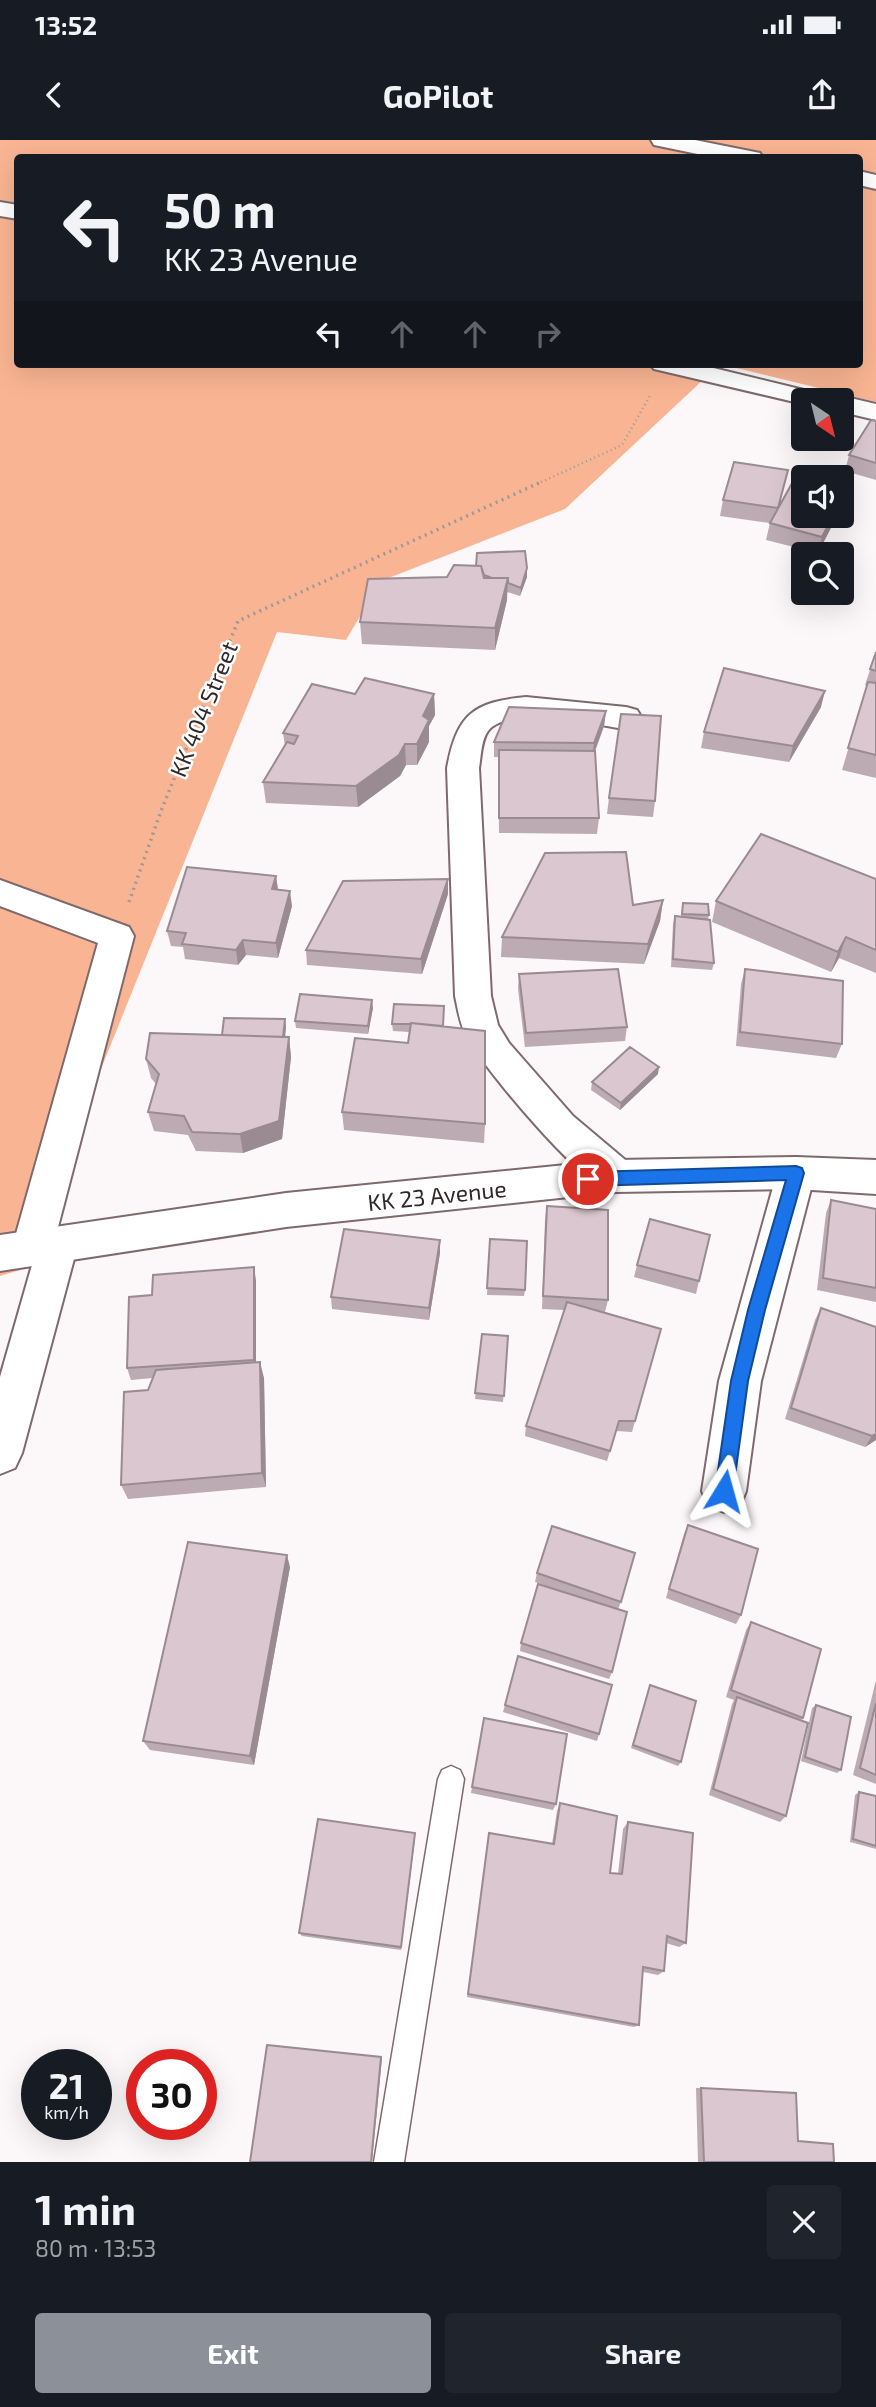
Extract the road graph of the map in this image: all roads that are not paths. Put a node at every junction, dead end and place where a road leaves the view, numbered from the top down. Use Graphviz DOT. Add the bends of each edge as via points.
graph roads {
  1 [pos="662,140"];
  2 [pos="732,154"];
  3 [pos="682,368"];
  4 [pos="791,393"];
  5 [pos="854,407"];
  6 [pos="876,412"];
  7 [pos="626,718"];
  8 [pos="0,893"];
  9 [pos="796,1173"];
  10 [pos="616,1177"];
  11 [pos="876,1177"];
  12 [pos="30,1248"];
  13 [pos="0,1453"];
  14 [pos="724,1491"];
  15 [pos="451,1779"];
  16 [pos="389,2162"];
  1 -- 2 [label="street"];
  3 -- 4 [label="street"];
  5 -- 6 [label="street"];
  7 -- 10 [label="street" via="534,709 496,711 477,723 463,768 473,996 481,1028 496,1053 560,1127"];
  8 -- 12 [label="street" via="117,936"];
  9 -- 10 [label="street, KK 23 Avenue"];
  9 -- 11 [label="street, KK 23 Avenue"];
  9 -- 14 [label="street" via="740,1381"];
  10 -- 12 [label="street, KK 23 Avenue" via="286,1210"];
  12 -- 13 [label="street"];
  15 -- 16 [label="lane"];
}
